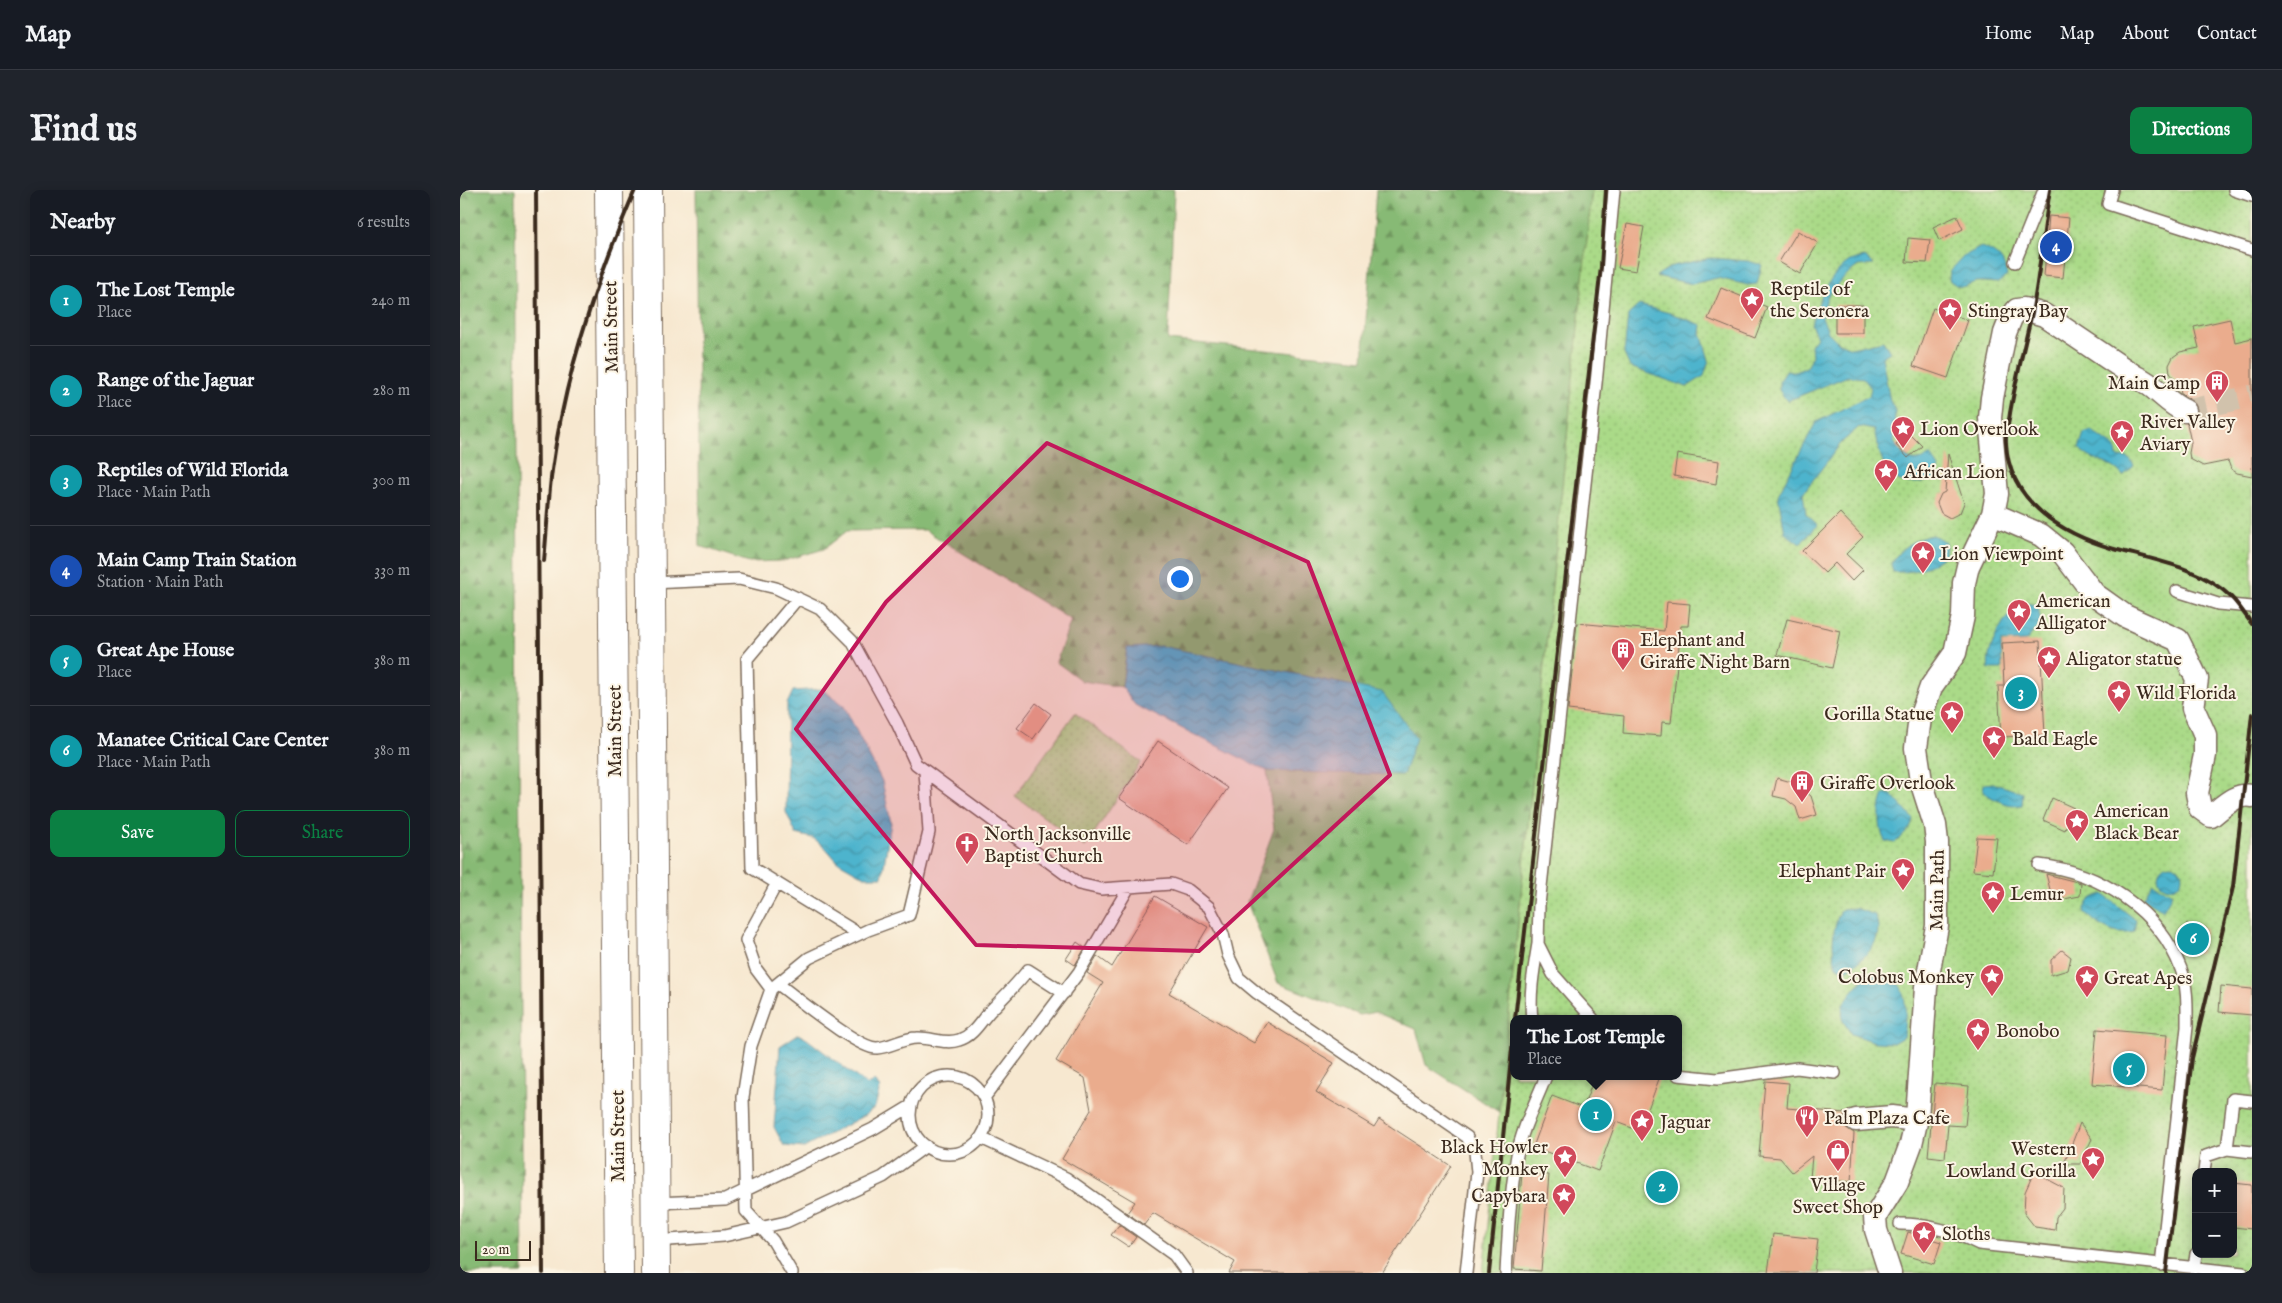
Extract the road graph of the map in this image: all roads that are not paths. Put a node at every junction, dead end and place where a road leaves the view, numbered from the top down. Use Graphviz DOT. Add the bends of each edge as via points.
graph roads {
  1 [pos="609,190"];
  2 [pos="648,190"];
  3 [pos="1614,190"];
  4 [pos="2044,190"];
  5 [pos="2112,190"];
  6 [pos="2234,190"];
  7 [pos="2252,196"];
  8 [pos="2252,250"];
  9 [pos="2015,262"];
  10 [pos="2184,411"];
  11 [pos="1993,514"];
  12 [pos="613,583"];
  13 [pos="650,583"];
  14 [pos="2177,591"];
  15 [pos="798,598"];
  16 [pos="2252,607"];
  17 [pos="925,771"];
  18 [pos="2252,796"];
  19 [pos="2039,865"];
  20 [pos="777,883"];
  21 [pos="1129,888"];
  22 [pos="859,934"];
  23 [pos="1538,944"];
  24 [pos="774,987"];
  25 [pos="1064,993"];
  26 [pos="1532,1015"];
  27 [pos="1590,1015"];
  28 [pos="1835,1073"];
  29 [pos="1682,1076"];
  30 [pos="1544,1080"];
  31 [pos="984,1098"];
  32 [pos="2252,1101"];
  33 [pos="911,1106"];
  34 [pos="1856,1120"];
  35 [pos="1916,1120"];
  36 [pos="981,1138"];
  37 [pos="926,1146"];
  38 [pos="2228,1149"];
  39 [pos="2252,1152"];
  40 [pos="2204,1168"];
  41 [pos="745,1191"];
  42 [pos="656,1203"];
  43 [pos="618,1204"];
  44 [pos="1900,1224"];
  45 [pos="761,1227"];
  46 [pos="656,1241"];
  47 [pos="618,1243"];
  48 [pos="2195,1258"];
  49 [pos="2161,1265"];
  50 [pos="2194,1268"];
  51 [pos="1183,1271"];
  52 [pos="619,1273"];
  53 [pos="656,1273"];
  54 [pos="792,1273"];
  55 [pos="1466,1273"];
  56 [pos="1506,1273"];
  57 [pos="1890,1273"];
  58 [pos="2244,1273"];
  1 -- 12 [label="main road, Main Street"];
  2 -- 13 [label="main road, Main Street"];
  3 -- 23 [label="lane" via="1539,905"];
  4 -- 9 [label="lane"];
  5 -- 8 [label="lane" via="2108,204"];
  6 -- 7 [label="lane"];
  10 -- 11 [label="street, Main Path" via="2172,406 2145,380 2044,315 2017,310 2005,332 1993,392 1990,418 1998,494"];
  11 -- 18 [label="street" via="2041,535 2062,552 2094,594 2126,616 2178,640 2197,679 2193,708 2205,735 2205,756 2197,793 2200,808 2211,816 2234,798 2244,794"];
  11 -- 35 [label="street, Main Path" via="1968,566 1955,653 1931,687 1920,718 1916,748 1937,842 1937,926 1926,988"];
  12 -- 13 [label="main road"];
  12 -- 43 [label="main road, Main Street"];
  13 -- 15 [label="lane" via="739,579 776,588"];
  13 -- 42 [label="main road, Main Street"];
  14 -- 16 [label="lane" via="2218,604"];
  15 -- 17 [label="lane" via="820,609 852,641 898,723 916,764"];
  15 -- 20 [label="lane" via="747,659 752,868"];
  17 -- 21 [label="lane" via="1079,884 1101,889"];
  17 -- 22 [label="lane" via="929,832 909,914"];
  19 -- 49 [label="lane" via="2088,876 2112,888 2153,922 2182,970 2187,1026"];
  20 -- 22 [label="lane"];
  20 -- 24 [label="lane" via="746,940 756,969"];
  21 -- 25 [label="lane"];
  21 -- 55 [label="lane" via="1171,884 1188,890 1209,907 1224,934 1228,955 1239,978 1467,1137 1475,1152 1477,1172"];
  22 -- 24 [label="lane" via="809,958"];
  23 -- 26 [label="lane"];
  23 -- 27 [label="lane" via="1553,974"];
  24 -- 25 [label="lane" via="867,1047 877,1048 908,1038 959,1040 972,1032 1028,970"];
  24 -- 41 [label="lane" via="751,1046 743,1097"];
  25 -- 31 [label="lane"];
  28 -- 29 [label="lane" via="1797,1068 1717,1079"];
  30 -- 56 [label="lane" via="1517,1154"];
  31 -- 33 [label="lane" via="962,1078 949,1076 924,1085"];
  31 -- 36 [label="lane" via="988,1119"];
  32 -- 38 [label="lane" via="2233,1099"];
  33 -- 37 [label="lane" via="914,1132"];
  33 -- 41 [label="lane" via="873,1129"];
  34 -- 35 [label="street" via="1892,1117"];
  35 -- 57 [label="street, Main Path" via="1897,1182 1876,1217 1876,1230"];
  36 -- 37 [label="lane" via="968,1150 956,1154 943,1154"];
  36 -- 51 [label="lane" via="1066,1178 1174,1256"];
  37 -- 45 [label="lane" via="883,1177 786,1222"];
  38 -- 39 [label="lane"];
  38 -- 40 [label="lane" via="2206,1156"];
  41 -- 42 [label="lane" via="725,1200"];
  41 -- 45 [label="lane" via="746,1211"];
  42 -- 43 [label="main road"];
  42 -- 46 [label="main road, Main Street"];
  43 -- 47 [label="main road, Main Street"];
  44 -- 49 [label="lane" via="1936,1227 1979,1244"];
  45 -- 46 [label="lane" via="724,1236"];
  45 -- 54 [label="lane"];
  46 -- 47 [label="main road"];
  46 -- 53 [label="main road, Main Street"];
  47 -- 52 [label="main road, Main Street"];
  48 -- 50 [label="lane"];
  49 -- 50 [label="lane"];
  50 -- 58 [label="lane"];
}
